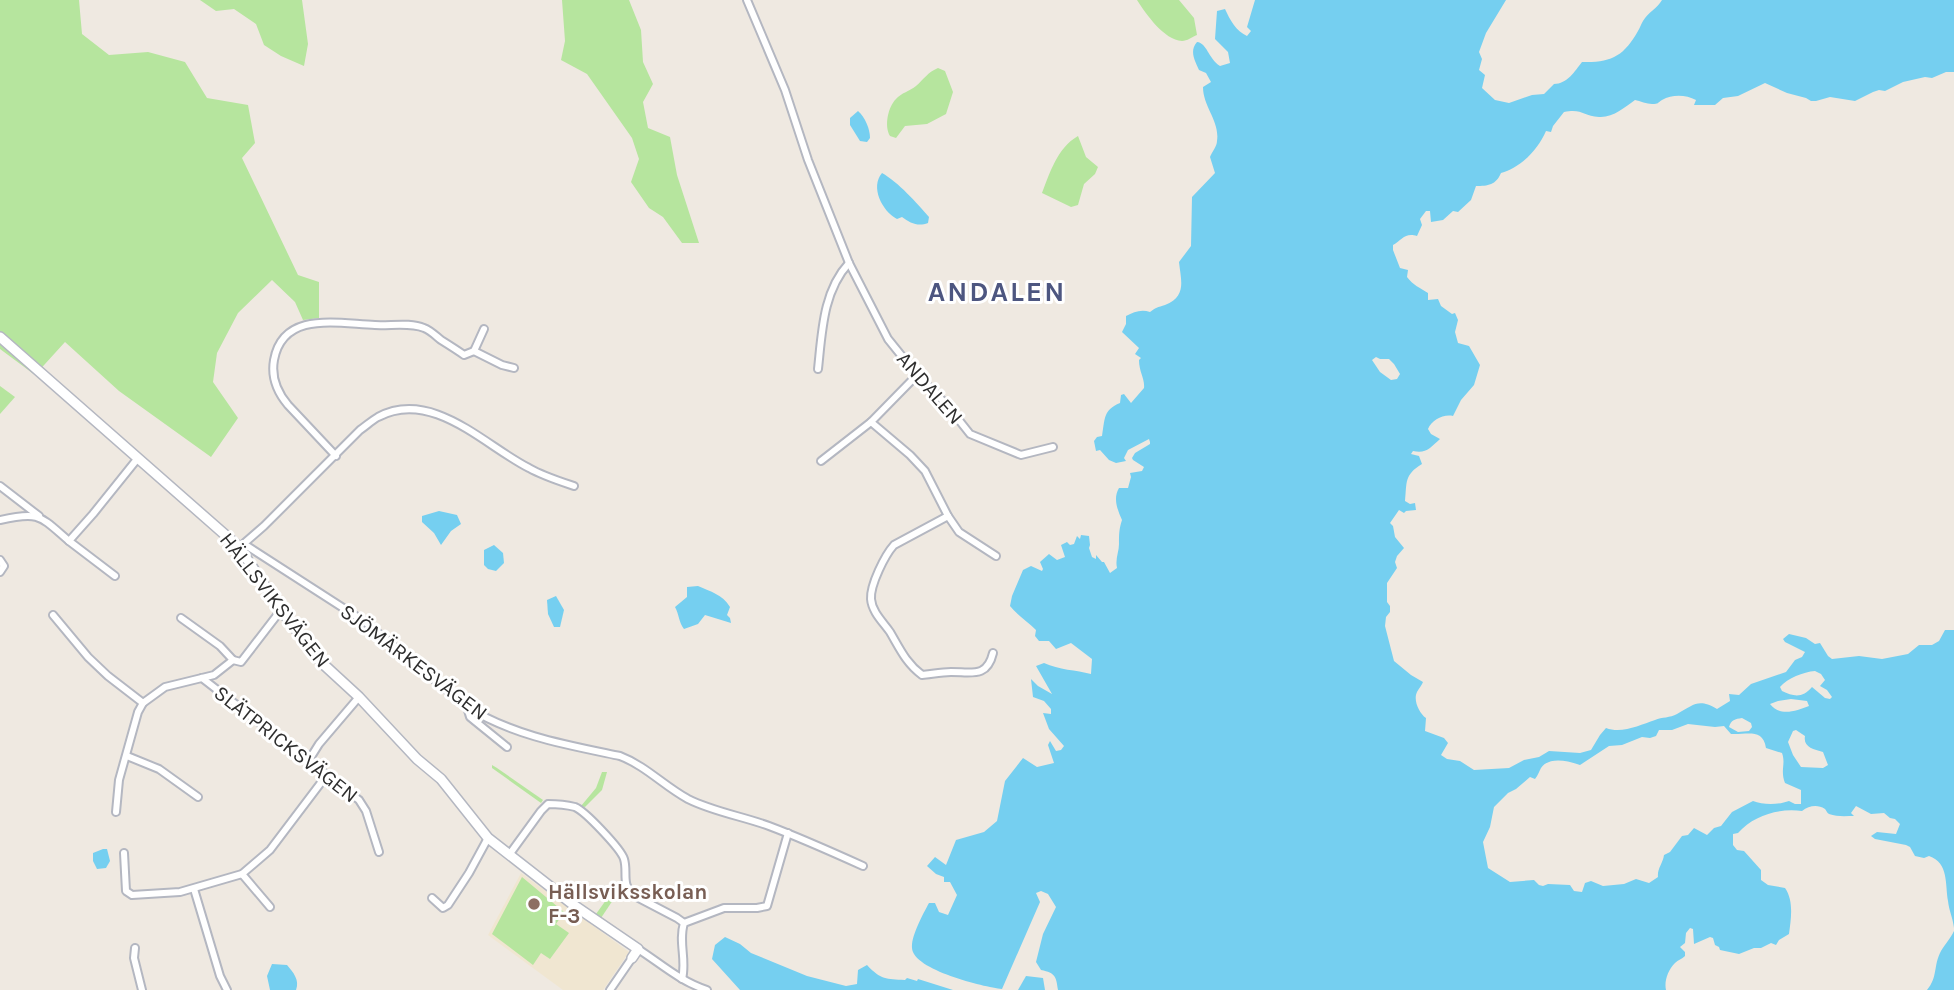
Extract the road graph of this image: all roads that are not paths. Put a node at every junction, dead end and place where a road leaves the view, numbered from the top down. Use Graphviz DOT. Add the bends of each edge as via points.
graph roads {
  1 [pos="747,0"];
  2 [pos="849,263"];
  3 [pos="484,329"];
  4 [pos="0,337"];
  5 [pos="474,351"];
  6 [pos="514,368"];
  7 [pos="818,369"];
  8 [pos="917,375"];
  9 [pos="871,422"];
  10 [pos="1053,447"];
  11 [pos="336,456"];
  12 [pos="138,458"];
  13 [pos="821,461"];
  14 [pos="0,486"];
  15 [pos="574,486"];
  16 [pos="39,516"];
  17 [pos="948,516"];
  18 [pos="0,520"];
  19 [pos="69,541"];
  20 [pos="242,545"];
  21 [pos="996,556"];
  22 [pos="0,560"];
  23 [pos="0,572"];
  24 [pos="115,576"];
  25 [pos="282,610"];
  26 [pos="53,615"];
  27 [pos="181,618"];
  28 [pos="993,653"];
  29 [pos="233,660"];
  30 [pos="202,678"];
  31 [pos="359,697"];
  32 [pos="143,703"];
  33 [pos="467,706"];
  34 [pos="507,747"];
  35 [pos="127,756"];
  36 [pos="309,760"];
  37 [pos="326,776"];
  38 [pos="198,797"];
  39 [pos="116,812"];
  40 [pos="788,834"];
  41 [pos="488,838"];
  42 [pos="379,852"];
  43 [pos="124,853"];
  44 [pos="509,855"];
  45 [pos="863,866"];
  46 [pos="242,874"];
  47 [pos="194,889"];
  48 [pos="432,898"];
  49 [pos="270,908"];
  50 [pos="684,923"];
  51 [pos="135,948"];
  52 [pos="638,948"];
  53 [pos="632,958"];
  54 [pos="682,979"];
  55 [pos="142,990"];
  56 [pos="227,990"];
  57 [pos="610,990"];
  58 [pos="707,990"];
  1 -- 2 [label="street, ANDALEN"];
  2 -- 7 [label="street" via="836,279 828,303"];
  2 -- 8 [label="street, ANDALEN" via="888,338"];
  3 -- 5 [label="street"];
  4 -- 12 [label="street, HÄLLSVIKSVÄGEN"];
  5 -- 6 [label="street"];
  5 -- 11 [label="street" via="464,355 425,328 414,326 321,323 288,333 274,358 278,390"];
  8 -- 9 [label="street"];
  8 -- 10 [label="street, ANDALEN" via="970,434 1021,455"];
  9 -- 13 [label="street"];
  9 -- 17 [label="street" via="922,467"];
  11 -- 15 [label="street" via="376,418 401,410 426,412 462,426 528,468"];
  11 -- 20 [label="street"];
  12 -- 19 [label="street"];
  12 -- 20 [label="street, HÄLLSVIKSVÄGEN"];
  14 -- 16 [label="street"];
  16 -- 18 [label="street"];
  16 -- 19 [label="street"];
  17 -- 21 [label="street" via="959,532"];
  17 -- 28 [label="street" via="889,550 872,589 872,603 900,653 922,675 975,673 984,670"];
  19 -- 24 [label="street"];
  20 -- 25 [label="street, HÄLLSVIKSVÄGEN"];
  20 -- 33 [label="street, SJÖMÄRKESVÄGEN" via="365,622"];
  22 -- 23 [label="street" via="4,566"];
  25 -- 29 [label="street" via="245,659 241,663"];
  25 -- 31 [label="street, HÄLLSVIKSVÄGEN" via="322,663"];
  26 -- 32 [label="street" via="88,657"];
  27 -- 29 [label="street"];
  29 -- 30 [label="street"];
  30 -- 32 [label="street" via="164,687"];
  30 -- 36 [label="street, SLÄTPRICKSVÄGEN"];
  31 -- 36 [label="street"];
  31 -- 41 [label="street, HÄLLSVIKSVÄGEN" via="441,779"];
  32 -- 35 [label="street"];
  33 -- 34 [label="street" via="470,716"];
  33 -- 40 [label="street, SJÖMÄRKESVÄGEN" via="520,733 633,761 687,799"];
  35 -- 38 [label="street" via="159,769"];
  35 -- 39 [label="street"];
  36 -- 37 [label="street, SLÄTPRICKSVÄGEN"];
  37 -- 42 [label="street, SLÄTPRICKSVÄGEN" via="363,805"];
  37 -- 46 [label="street" via="270,850"];
  40 -- 45 [label="street, SJÖMÄRKESVÄGEN"];
  40 -- 50 [label="street" via="767,905 724,908"];
  41 -- 44 [label="street, HÄLLSVIKSVÄGEN"];
  41 -- 48 [label="street" via="448,905 443,908"];
  43 -- 47 [label="street" via="126,891 132,895"];
  44 -- 50 [label="street" via="548,804 578,808 622,854 628,891"];
  44 -- 52 [label="street, HÄLLSVIKSVÄGEN"];
  46 -- 47 [label="street"];
  46 -- 49 [label="street"];
  47 -- 56 [label="street"];
  50 -- 54 [label="street"];
  51 -- 55 [label="street"];
  52 -- 53 [label="street"];
  52 -- 54 [label="street, HÄLLSVIKSVÄGEN"];
  53 -- 57 [label="street"];
  54 -- 58 [label="street, HÄLLSVIKSVÄGEN"];
}
